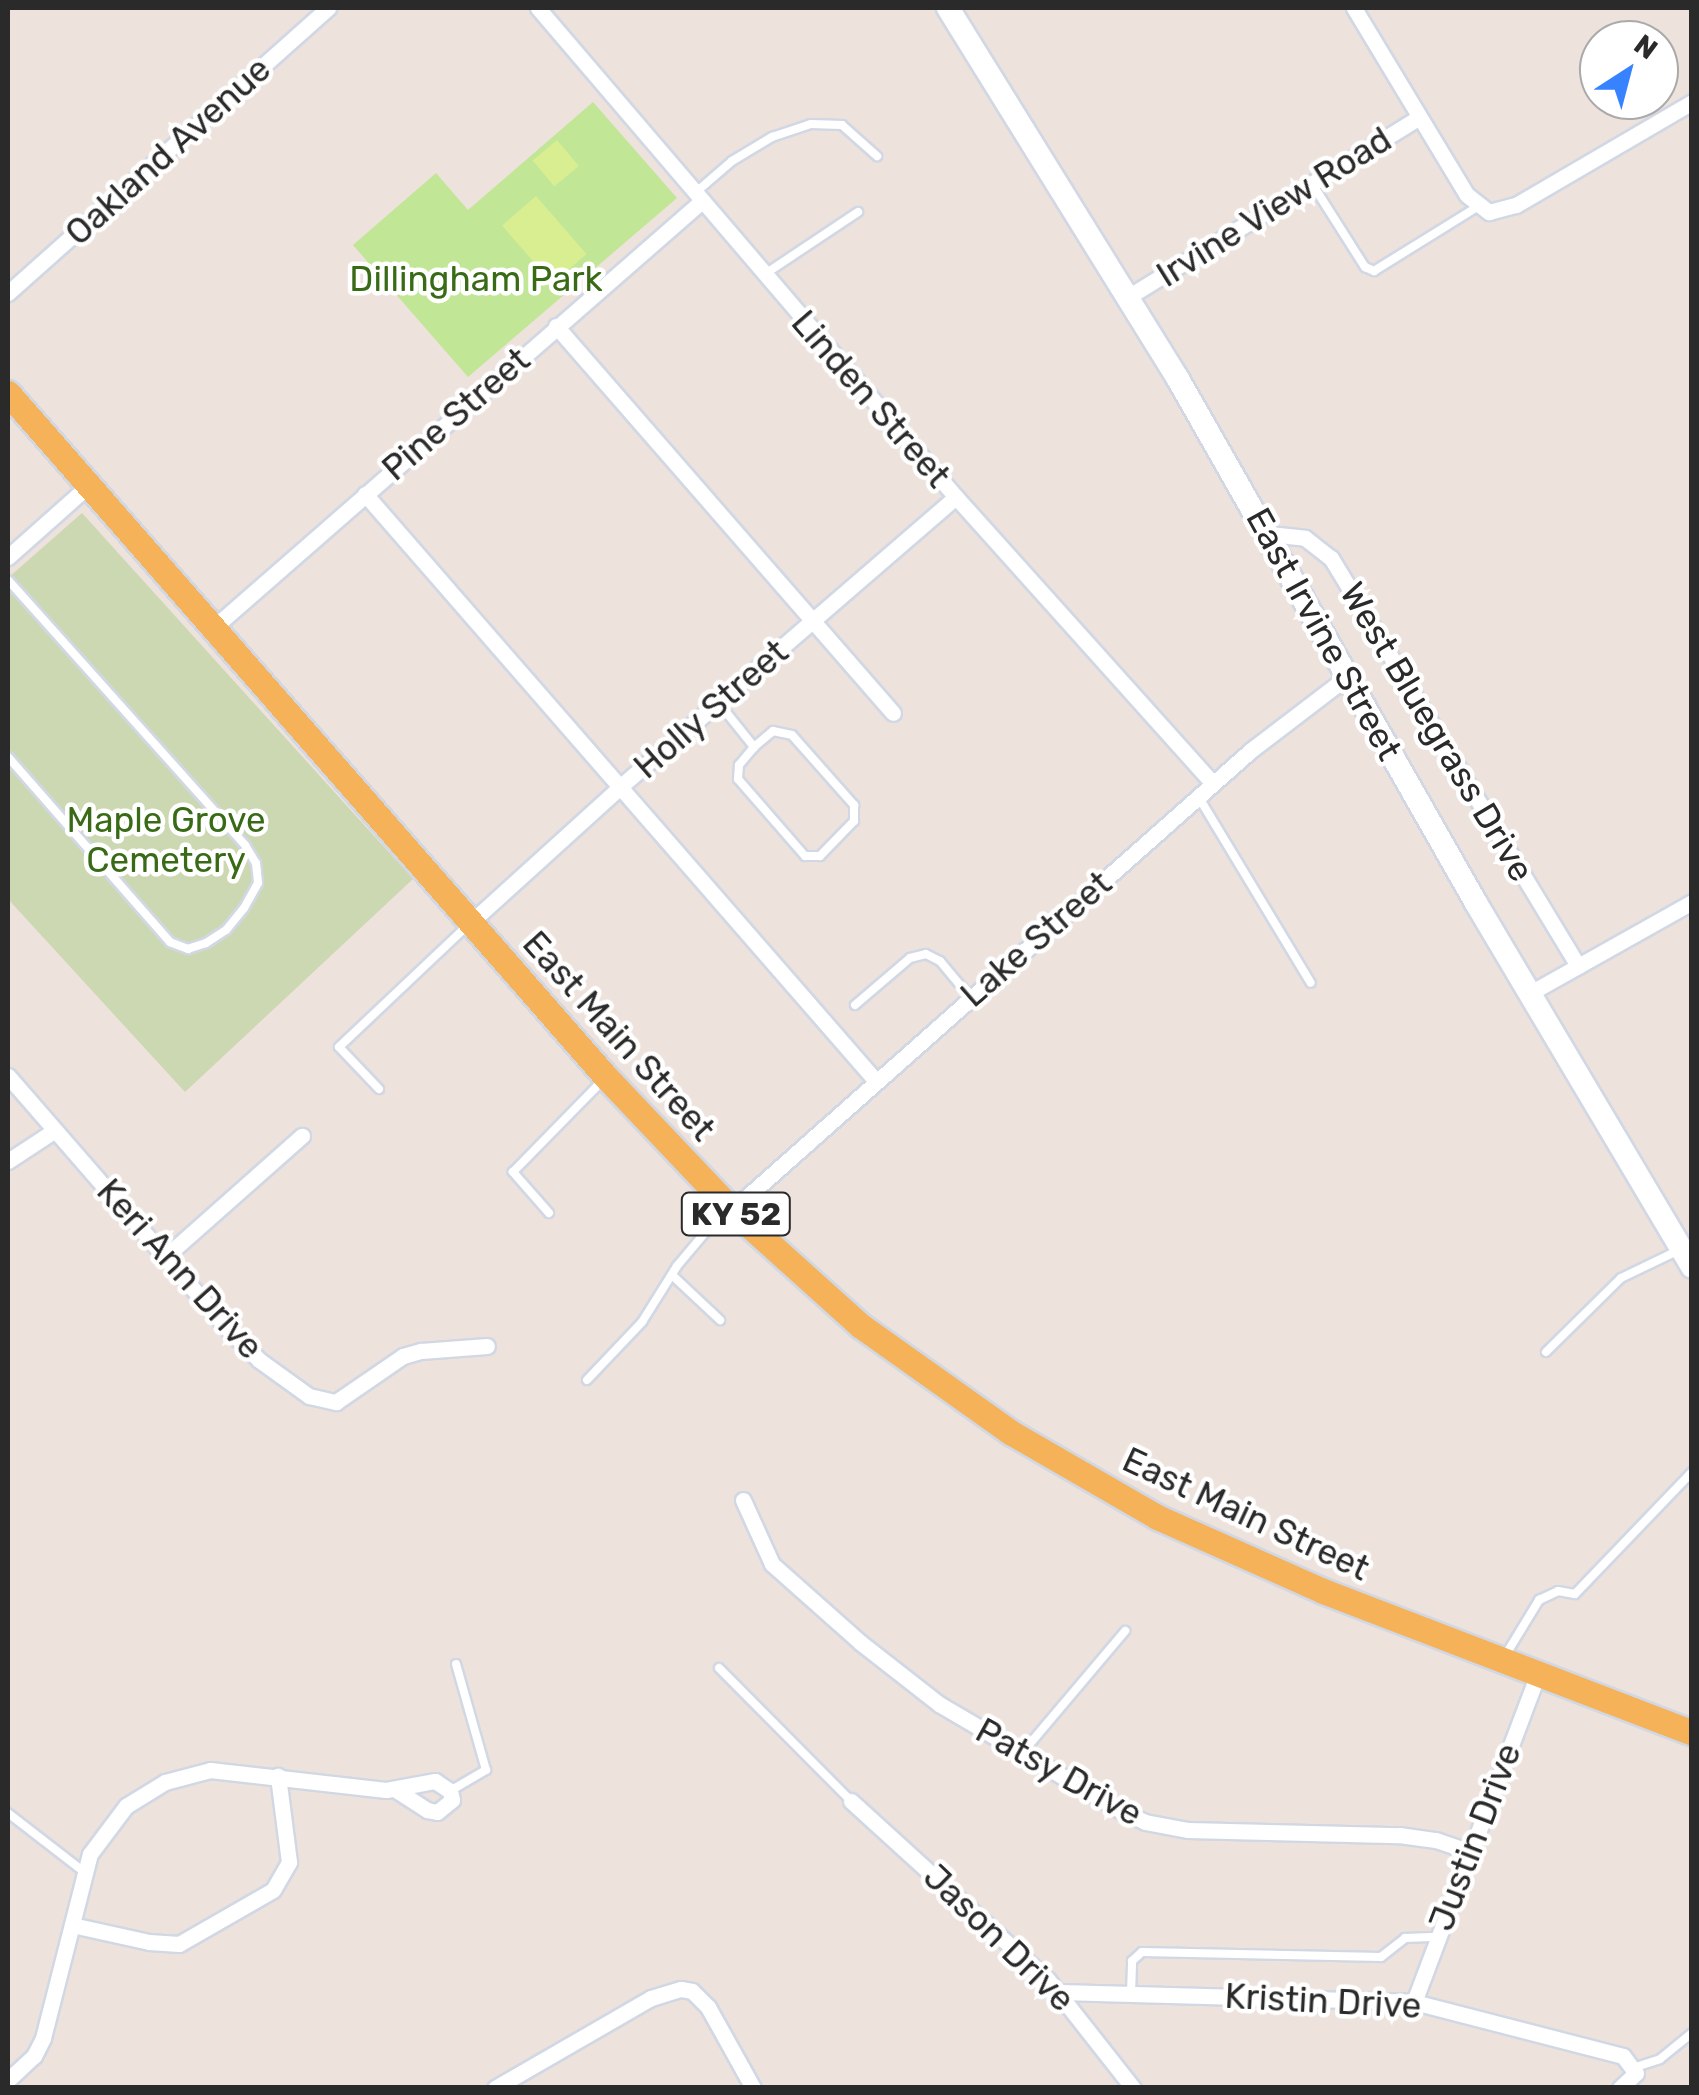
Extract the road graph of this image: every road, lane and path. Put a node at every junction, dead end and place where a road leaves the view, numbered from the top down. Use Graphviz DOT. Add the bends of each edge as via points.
graph roads {
  1 [pos="328,8"];
  2 [pos="538,8"];
  3 [pos="948,8"];
  4 [pos="1354,8"];
  5 [pos="1692,102"];
  6 [pos="1419,116"];
  7 [pos="877,156"];
  8 [pos="1311,182"];
  9 [pos="698,197"];
  10 [pos="1478,206"];
  11 [pos="858,212"];
  12 [pos="765,274"];
  13 [pos="8,293"];
  14 [pos="1128,297"];
  15 [pos="556,326"];
  16 [pos="8,393"];
  17 [pos="88,486"];
  18 [pos="365,494"];
  19 [pos="956,497"];
  20 [pos="1269,534"];
  21 [pos="8,557"];
  22 [pos="8,580"];
  23 [pos="813,622"];
  24 [pos="212,629"];
  25 [pos="1348,676"];
  26 [pos="718,702"];
  27 [pos="894,713"];
  28 [pos="754,747"];
  29 [pos="8,757"];
  30 [pos="1213,783"];
  31 [pos="620,786"];
  32 [pos="1198,796"];
  33 [pos="1692,902"];
  34 [pos="470,924"];
  35 [pos="1578,966"];
  36 [pos="1311,982"];
  37 [pos="1530,994"];
  38 [pos="970,998"];
  39 [pos="855,1005"];
  40 [pos="8,1076"];
  41 [pos="606,1077"];
  42 [pos="876,1081"];
  43 [pos="379,1089"];
  44 [pos="54,1130"];
  45 [pos="302,1136"];
  46 [pos="8,1161"];
  47 [pos="730,1208"];
  48 [pos="550,1213"];
  49 [pos="165,1257"];
  50 [pos="1686,1258"];
  51 [pos="672,1275"];
  52 [pos="720,1320"];
  53 [pos="487,1346"];
  54 [pos="1546,1352"];
  55 [pos="587,1380"];
  56 [pos="1692,1472"];
  57 [pos="744,1500"];
  58 [pos="1125,1631"];
  59 [pos="1502,1660"];
  60 [pos="456,1664"];
  61 [pos="719,1668"];
  62 [pos="1538,1673"];
  63 [pos="1692,1733"];
  64 [pos="1022,1753"];
  65 [pos="278,1776"];
  66 [pos="396,1790"];
  67 [pos="450,1791"];
  68 [pos="851,1801"];
  69 [pos="8,1813"];
  70 [pos="1470,1852"];
  71 [pos="85,1872"];
  72 [pos="72,1925"];
  73 [pos="1438,1937"];
  74 [pos="1059,1992"];
  75 [pos="1131,1994"];
  76 [pos="1414,2002"];
  77 [pos="1692,2033"];
  78 [pos="1636,2067"];
  79 [pos="8,2080"];
  80 [pos="496,2088"];
  81 [pos="753,2088"];
  82 [pos="1133,2088"];
  83 [pos="1620,2088"];
  1 -- 13 [label="street, Oakland Avenue"];
  2 -- 9 [label="street, Linden Street"];
  3 -- 14 [label="street, East Irvine Street"];
  4 -- 6 [label="street"];
  5 -- 10 [label="street" via="1516,205 1502,211"];
  6 -- 8 [label="street, Irvine View Road"];
  6 -- 10 [label="street"];
  7 -- 9 [label="lane" via="842,125 810,124 732,161"];
  8 -- 10 [label="lane" via="1374,271"];
  8 -- 14 [label="street, Irvine View Road"];
  9 -- 12 [label="street, Linden Street"];
  9 -- 15 [label="street, Pine Street"];
  11 -- 12 [label="lane"];
  12 -- 19 [label="street, Linden Street"];
  14 -- 20 [label="street, East Irvine Street"];
  15 -- 18 [label="street, Pine Street"];
  15 -- 23 [label="street"];
  16 -- 17 [label="main road, East Main Street / KY 52"];
  17 -- 21 [label="street"];
  17 -- 24 [label="main road, East Main Street / KY 52"];
  18 -- 24 [label="street, Pine Street"];
  18 -- 31 [label="street"];
  19 -- 23 [label="street, Holly Street"];
  19 -- 30 [label="street, Linden Street"];
  20 -- 25 [label="street, East Irvine Street"];
  20 -- 35 [label="street, West Bluegrass Drive" via="1305,538 1341,573"];
  22 -- 29 [label="lane" via="245,845 258,883 244,908 206,943 188,949 170,942"];
  23 -- 26 [label="street, Holly Street"];
  23 -- 27 [label="street"];
  24 -- 34 [label="main road, East Main Street / KY 52"];
  25 -- 30 [label="street, Lake Street"];
  25 -- 37 [label="street, East Irvine Street"];
  26 -- 28 [label="lane"];
  26 -- 31 [label="street, Holly Street"];
  28 -- 28 [label="lane" via="773,731 792,735 854,805 854,821 820,856 805,856 738,780 738,765"];
  30 -- 32 [label="street, Lake Street"];
  31 -- 34 [label="street, Holly Street"];
  31 -- 42 [label="street"];
  32 -- 36 [label="lane"];
  32 -- 38 [label="street, Lake Street"];
  33 -- 35 [label="street"];
  34 -- 41 [label="main road, East Main Street / KY 52"];
  34 -- 43 [label="lane" via="339,1047"];
  35 -- 37 [label="street"];
  37 -- 50 [label="street, East Irvine Street"];
  38 -- 39 [label="lane" via="926,954 910,958"];
  38 -- 42 [label="street, Lake Street"];
  40 -- 44 [label="street, Keri Ann Drive"];
  41 -- 47 [label="main road, East Main Street / KY 52"];
  41 -- 48 [label="lane" via="514,1172"];
  42 -- 47 [label="street, Lake Street"];
  44 -- 46 [label="street"];
  44 -- 49 [label="street, Keri Ann Drive"];
  45 -- 49 [label="street"];
  47 -- 51 [label="lane"];
  47 -- 59 [label="main road, East Main Street / KY 52" via="861,1326 1062,1464 1243,1558"];
  49 -- 53 [label="street, Keri Ann Drive" via="243,1344 309,1396 336,1402 421,1351"];
  50 -- 54 [label="lane" via="1620,1278"];
  51 -- 52 [label="lane"];
  51 -- 55 [label="lane" via="642,1322"];
  56 -- 59 [label="lane" via="1576,1594 1558,1591 1539,1600"];
  57 -- 64 [label="street, Patsy Drive" via="760,1544 790,1582 913,1685"];
  58 -- 64 [label="lane"];
  59 -- 62 [label="main road, East Main Street / KY 52"];
  60 -- 67 [label="lane" via="486,1770"];
  61 -- 68 [label="lane"];
  62 -- 63 [label="main road, East Main Street / KY 52"];
  62 -- 70 [label="street, Justin Drive"];
  64 -- 70 [label="street, Patsy Drive" via="1123,1812 1166,1828 1399,1835"];
  65 -- 66 [label="street"];
  65 -- 71 [label="street" via="210,1770 165,1782 110,1822"];
  65 -- 72 [label="street" via="289,1862 273,1890 179,1944"];
  66 -- 67 [label="street" via="435,1780"];
  66 -- 67 [label="street" via="438,1812 452,1800"];
  68 -- 74 [label="street, Jason Drive"];
  69 -- 71 [label="lane"];
  70 -- 73 [label="street, Justin Drive"];
  71 -- 72 [label="street"];
  72 -- 79 [label="street" via="43,2038"];
  73 -- 75 [label="lane" via="1406,1938 1381,1957 1142,1952 1132,1961"];
  73 -- 76 [label="street, Justin Drive"];
  74 -- 75 [label="street, Kristin Drive"];
  74 -- 82 [label="street, Jason Drive"];
  75 -- 76 [label="street, Kristin Drive"];
  76 -- 78 [label="street, Kristin Drive" via="1606,2049"];
  77 -- 78 [label="lane" via="1660,2059"];
  78 -- 83 [label="street"];
  80 -- 81 [label="street" via="651,1998 680,1989 708,2007"];
}
